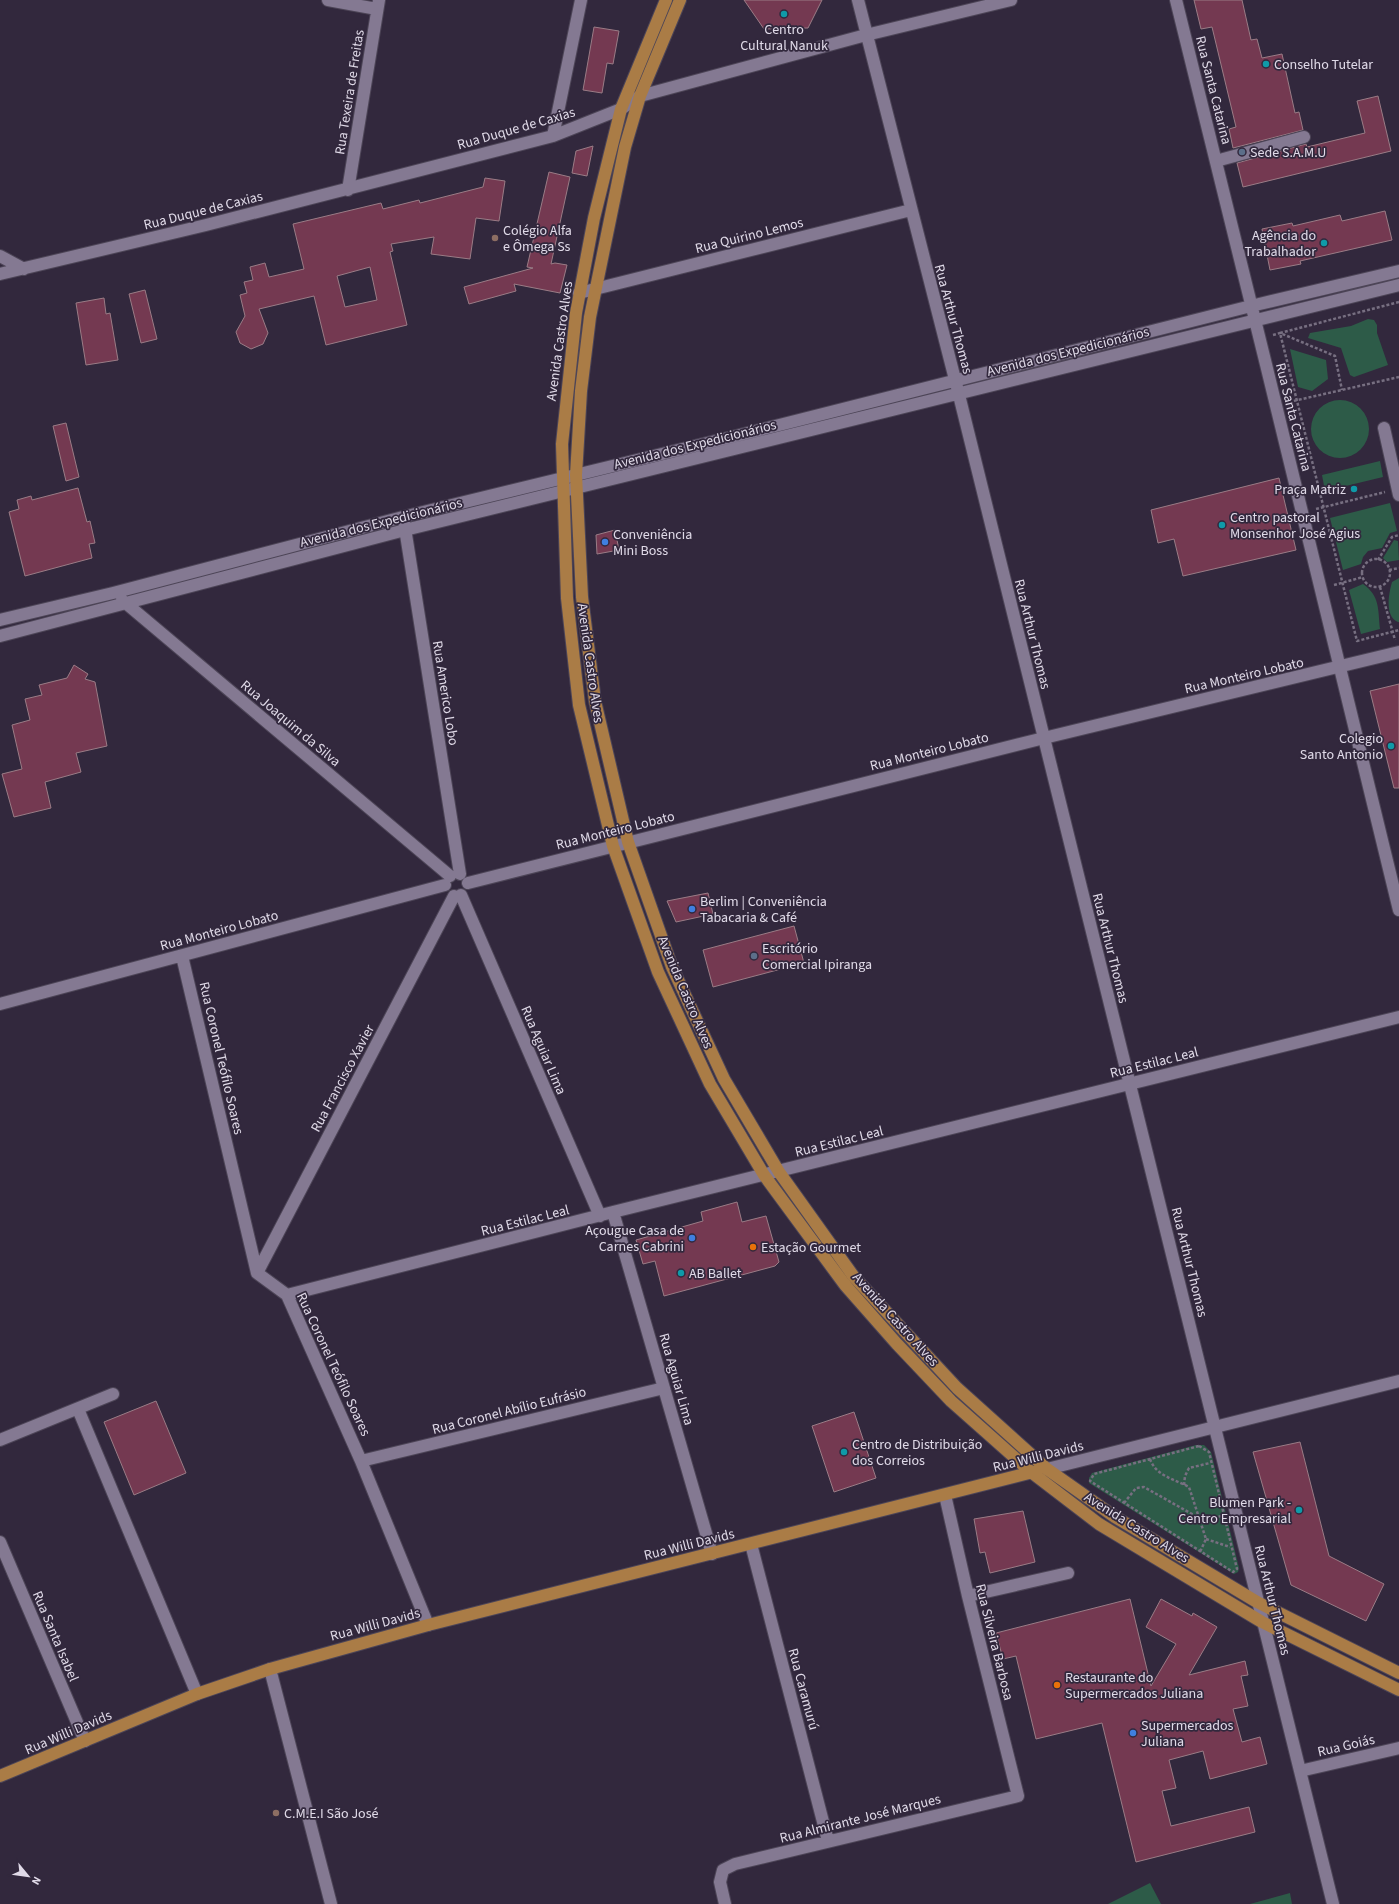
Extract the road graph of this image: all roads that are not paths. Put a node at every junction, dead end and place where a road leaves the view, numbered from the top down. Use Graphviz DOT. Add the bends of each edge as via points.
graph roads {
  1 [pos="328,0"];
  2 [pos="581,0"];
  3 [pos="666,0"];
  4 [pos="680,0"];
  5 [pos="858,0"];
  6 [pos="1010,0"];
  7 [pos="1176,0"];
  8 [pos="378,4"];
  9 [pos="866,35"];
  10 [pos="640,96"];
  11 [pos="621,109"];
  12 [pos="553,136"];
  13 [pos="1304,137"];
  14 [pos="1216,161"];
  15 [pos="348,190"];
  16 [pos="911,210"];
  17 [pos="0,256"];
  18 [pos="24,270"];
  19 [pos="1399,271"];
  20 [pos="0,274"];
  21 [pos="1399,285"];
  22 [pos="595,288"];
  23 [pos="579,293"];
  24 [pos="1251,306"];
  25 [pos="1254,320"];
  26 [pos="1104,351"];
  27 [pos="955,381"];
  28 [pos="959,395"];
  29 [pos="1384,428"];
  30 [pos="734,443"];
  31 [pos="576,475"];
  32 [pos="562,478"];
  33 [pos="576,489"];
  34 [pos="562,492"];
  35 [pos="1398,492"];
  36 [pos="403,517"];
  37 [pos="405,530"];
  38 [pos="113,593"];
  39 [pos="126,604"];
  40 [pos="0,620"];
  41 [pos="0,636"];
  42 [pos="1398,652"];
  43 [pos="1340,667"];
  44 [pos="595,701"];
  45 [pos="580,705"];
  46 [pos="1044,738"];
  47 [pos="628,842"];
  48 [pos="613,846"];
  49 [pos="456,880"];
  50 [pos="457,896"];
  51 [pos="1399,910"];
  52 [pos="182,956"];
  53 [pos="672,967"];
  54 [pos="658,972"];
  55 [pos="0,1004"];
  56 [pos="1399,1017"];
  57 [pos="1130,1084"];
  58 [pos="779,1172"];
  59 [pos="764,1175"];
  60 [pos="613,1212"];
  61 [pos="600,1216"];
  62 [pos="257,1273"];
  63 [pos="849,1281"];
  64 [pos="287,1295"];
  65 [pos="1399,1381"];
  66 [pos="664,1388"];
  67 [pos="113,1394"];
  68 [pos="78,1409"];
  69 [pos="1216,1427"];
  70 [pos="0,1440"];
  71 [pos="361,1461"];
  72 [pos="1047,1469"];
  73 [pos="1031,1472"];
  74 [pos="945,1496"];
  75 [pos="0,1542"];
  76 [pos="1155,1542"];
  77 [pos="751,1544"];
  78 [pos="1148,1553"];
  79 [pos="712,1554"];
  80 [pos="1068,1573"];
  81 [pos="968,1596"];
  82 [pos="1257,1602"];
  83 [pos="1262,1622"];
  84 [pos="428,1625"];
  85 [pos="1353,1650"];
  86 [pos="1346,1663"];
  87 [pos="270,1669"];
  88 [pos="1399,1673"];
  89 [pos="1399,1690"];
  90 [pos="197,1694"];
  91 [pos="85,1741"];
  92 [pos="1399,1748"];
  93 [pos="1300,1771"];
  94 [pos="0,1776"];
  95 [pos="1018,1796"];
  96 [pos="828,1841"];
  97 [pos="331,1904"];
  98 [pos="725,1904"];
  99 [pos="1332,1904"];
  1 -- 8 [label="street"];
  2 -- 12 [label="street"];
  3 -- 11 [label="main road, Avenida Castro Alves"];
  4 -- 10 [label="main road, Avenida Castro Alves"];
  5 -- 9 [label="street, Rua Arthur Thomas"];
  6 -- 9 [label="street, Rua Duque de Caxias"];
  7 -- 14 [label="street, Rua Santa Catarina"];
  8 -- 15 [label="street, Rua Texeira de Freitas"];
  9 -- 10 [label="street, Rua Duque de Caxias"];
  9 -- 16 [label="street, Rua Arthur Thomas"];
  10 -- 11 [label="street, Rua Duque de Caxias"];
  10 -- 22 [label="main road, Avenida Castro Alves" via="625,147"];
  11 -- 12 [label="street, Rua Duque de Caxias"];
  11 -- 23 [label="main road, Avenida Castro Alves" via="594,218"];
  12 -- 15 [label="street, Rua Duque de Caxias"];
  13 -- 14 [label="street"];
  14 -- 24 [label="street, Rua Santa Catarina"];
  15 -- 18 [label="street, Rua Duque de Caxias"];
  16 -- 22 [label="street, Rua Quirino Lemos"];
  16 -- 27 [label="street, Rua Arthur Thomas"];
  17 -- 18 [label="street"];
  18 -- 20 [label="street, Rua Duque de Caxias"];
  19 -- 24 [label="street, Avenida dos Expedicionários"];
  21 -- 25 [label="street, Avenida dos Expedicionários"];
  22 -- 23 [label="street, Rua Quirino Lemos"];
  22 -- 31 [label="main road, Avenida Castro Alves" via="581,391"];
  23 -- 32 [label="main road, Avenida Castro Alves" via="566,389"];
  24 -- 25 [label="street, Rua Santa Catarina"];
  24 -- 26 [label="street, Avenida dos Expedicionários"];
  25 -- 26 [label="street, Avenida dos Expedicionários"];
  25 -- 43 [label="street, Rua Santa Catarina"];
  26 -- 27 [label="street, Avenida dos Expedicionários"];
  26 -- 28 [label="street, Avenida dos Expedicionários"];
  27 -- 28 [label="street, Rua Arthur Thomas"];
  27 -- 30 [label="street, Avenida dos Expedicionários"];
  28 -- 30 [label="street, Avenida dos Expedicionários"];
  28 -- 46 [label="street, Rua Arthur Thomas"];
  29 -- 35 [label="street"];
  30 -- 31 [label="street, Avenida dos Expedicionários"];
  30 -- 33 [label="street, Avenida dos Expedicionários"];
  31 -- 32 [label="street, Avenida dos Expedicionários"];
  31 -- 33 [label="main road, Avenida Castro Alves"];
  32 -- 34 [label="main road, Avenida Castro Alves"];
  32 -- 36 [label="street, Avenida dos Expedicionários"];
  33 -- 34 [label="street, Avenida dos Expedicionários"];
  33 -- 44 [label="main road, Avenida Castro Alves" via="582,597"];
  34 -- 37 [label="street, Avenida dos Expedicionários"];
  34 -- 45 [label="main road, Avenida Castro Alves" via="567,598"];
  36 -- 37 [label="street, Rua Americo Lobo"];
  36 -- 38 [label="street, Avenida dos Expedicionários"];
  37 -- 39 [label="street, Avenida dos Expedicionários"];
  37 -- 49 [label="street, Rua Americo Lobo"];
  38 -- 39 [label="street, Rua Joaquim da Silva"];
  38 -- 40 [label="street, Avenida dos Expedicionários"];
  39 -- 41 [label="street, Avenida dos Expedicionários"];
  39 -- 49 [label="street, Rua Joaquim da Silva"];
  42 -- 43 [label="street, Rua Monteiro Lobato"];
  43 -- 46 [label="street, Rua Monteiro Lobato"];
  43 -- 51 [label="street, Rua Santa Catarina"];
  44 -- 45 [label="main road"];
  44 -- 47 [label="main road, Avenida Castro Alves"];
  45 -- 48 [label="main road, Avenida Castro Alves"];
  46 -- 47 [label="street, Rua Monteiro Lobato"];
  46 -- 57 [label="street, Rua Arthur Thomas"];
  47 -- 48 [label="street, Rua Monteiro Lobato"];
  47 -- 53 [label="main road, Avenida Castro Alves"];
  48 -- 49 [label="street, Rua Monteiro Lobato"];
  48 -- 54 [label="main road, Avenida Castro Alves"];
  49 -- 50 [label="street, Rua Francisco Xavier" via="467,888"];
  49 -- 50 [label="street, Rua Joaquim da Silva" via="446,890"];
  49 -- 52 [label="street, Rua Monteiro Lobato"];
  50 -- 61 [label="street, Rua Aguiar Lima"];
  50 -- 62 [label="street, Rua Francisco Xavier"];
  52 -- 55 [label="street, Rua Monteiro Lobato"];
  52 -- 62 [label="street, Rua Coronel Teófilo Soares"];
  53 -- 54 [label="main road"];
  53 -- 58 [label="main road, Avenida Castro Alves" via="724,1079"];
  54 -- 59 [label="main road, Avenida Castro Alves" via="710,1084"];
  56 -- 57 [label="street, Rua Estilac Leal"];
  57 -- 58 [label="street, Rua Estilac Leal"];
  57 -- 69 [label="street, Rua Arthur Thomas"];
  58 -- 59 [label="street, Rua Estilac Leal"];
  58 -- 63 [label="main road, Avenida Castro Alves"];
  59 -- 60 [label="street, Rua Estilac Leal"];
  59 -- 63 [label="main road, Avenida Castro Alves"];
  60 -- 61 [label="street, Rua Estilac Leal"];
  60 -- 66 [label="street, Rua Aguiar Lima"];
  61 -- 64 [label="street, Rua Estilac Leal"];
  62 -- 64 [label="street, Rua Coronel Teófilo Soares"];
  63 -- 72 [label="main road, Avenida Castro Alves" via="957,1388"];
  63 -- 73 [label="main road, Avenida Castro Alves" via="897,1344 951,1401"];
  64 -- 71 [label="street, Rua Coronel Teófilo Soares"];
  65 -- 69 [label="street, Rua Willi Davids"];
  66 -- 71 [label="street, Rua Coronel Abílio Eufrásio"];
  66 -- 79 [label="street, Rua Aguiar Lima"];
  67 -- 68 [label="street"];
  68 -- 70 [label="street"];
  68 -- 90 [label="street"];
  69 -- 72 [label="street, Rua Willi Davids"];
  69 -- 82 [label="street, Rua Arthur Thomas"];
  71 -- 84 [label="street, Rua Coronel Teófilo Soares"];
  72 -- 73 [label="main road, Rua Willi Davids"];
  72 -- 76 [label="main road, Avenida Castro Alves"];
  73 -- 74 [label="main road, Rua Willi Davids"];
  73 -- 78 [label="main road, Avenida Castro Alves" via="1099,1524"];
  74 -- 77 [label="main road, Rua Willi Davids"];
  74 -- 81 [label="street, Rua Silveira Barbosa"];
  75 -- 91 [label="street, Rua Santa Isabel"];
  76 -- 78 [label="main road"];
  76 -- 82 [label="main road, Avenida Castro Alves"];
  77 -- 79 [label="main road, Rua Willi Davids"];
  77 -- 96 [label="street, Rua Caramurú"];
  78 -- 83 [label="main road, Avenida Castro Alves"];
  79 -- 84 [label="main road, Rua Willi Davids"];
  80 -- 81 [label="street"];
  81 -- 95 [label="street, Rua Silveira Barbosa"];
  82 -- 83 [label="street, Rua Arthur Thomas"];
  82 -- 85 [label="main road, Avenida Castro Alves"];
  83 -- 86 [label="main road, Avenida Castro Alves"];
  83 -- 93 [label="street, Rua Arthur Thomas"];
  84 -- 87 [label="main road, Rua Willi Davids"];
  85 -- 86 [label="main road"];
  85 -- 88 [label="main road, Avenida Castro Alves"];
  86 -- 89 [label="main road, Avenida Castro Alves"];
  87 -- 90 [label="main road, Rua Willi Davids"];
  87 -- 97 [label="street"];
  90 -- 91 [label="main road, Rua Willi Davids"];
  91 -- 94 [label="main road, Rua Willi Davids"];
  92 -- 93 [label="street, Rua Goiás"];
  93 -- 99 [label="street, Rua Arthur Thomas"];
  95 -- 96 [label="street, Rua Almirante José Marques"];
  96 -- 98 [label="street, Rua Almirante José Marques" via="735,1864 723,1870 720,1882"];
}
